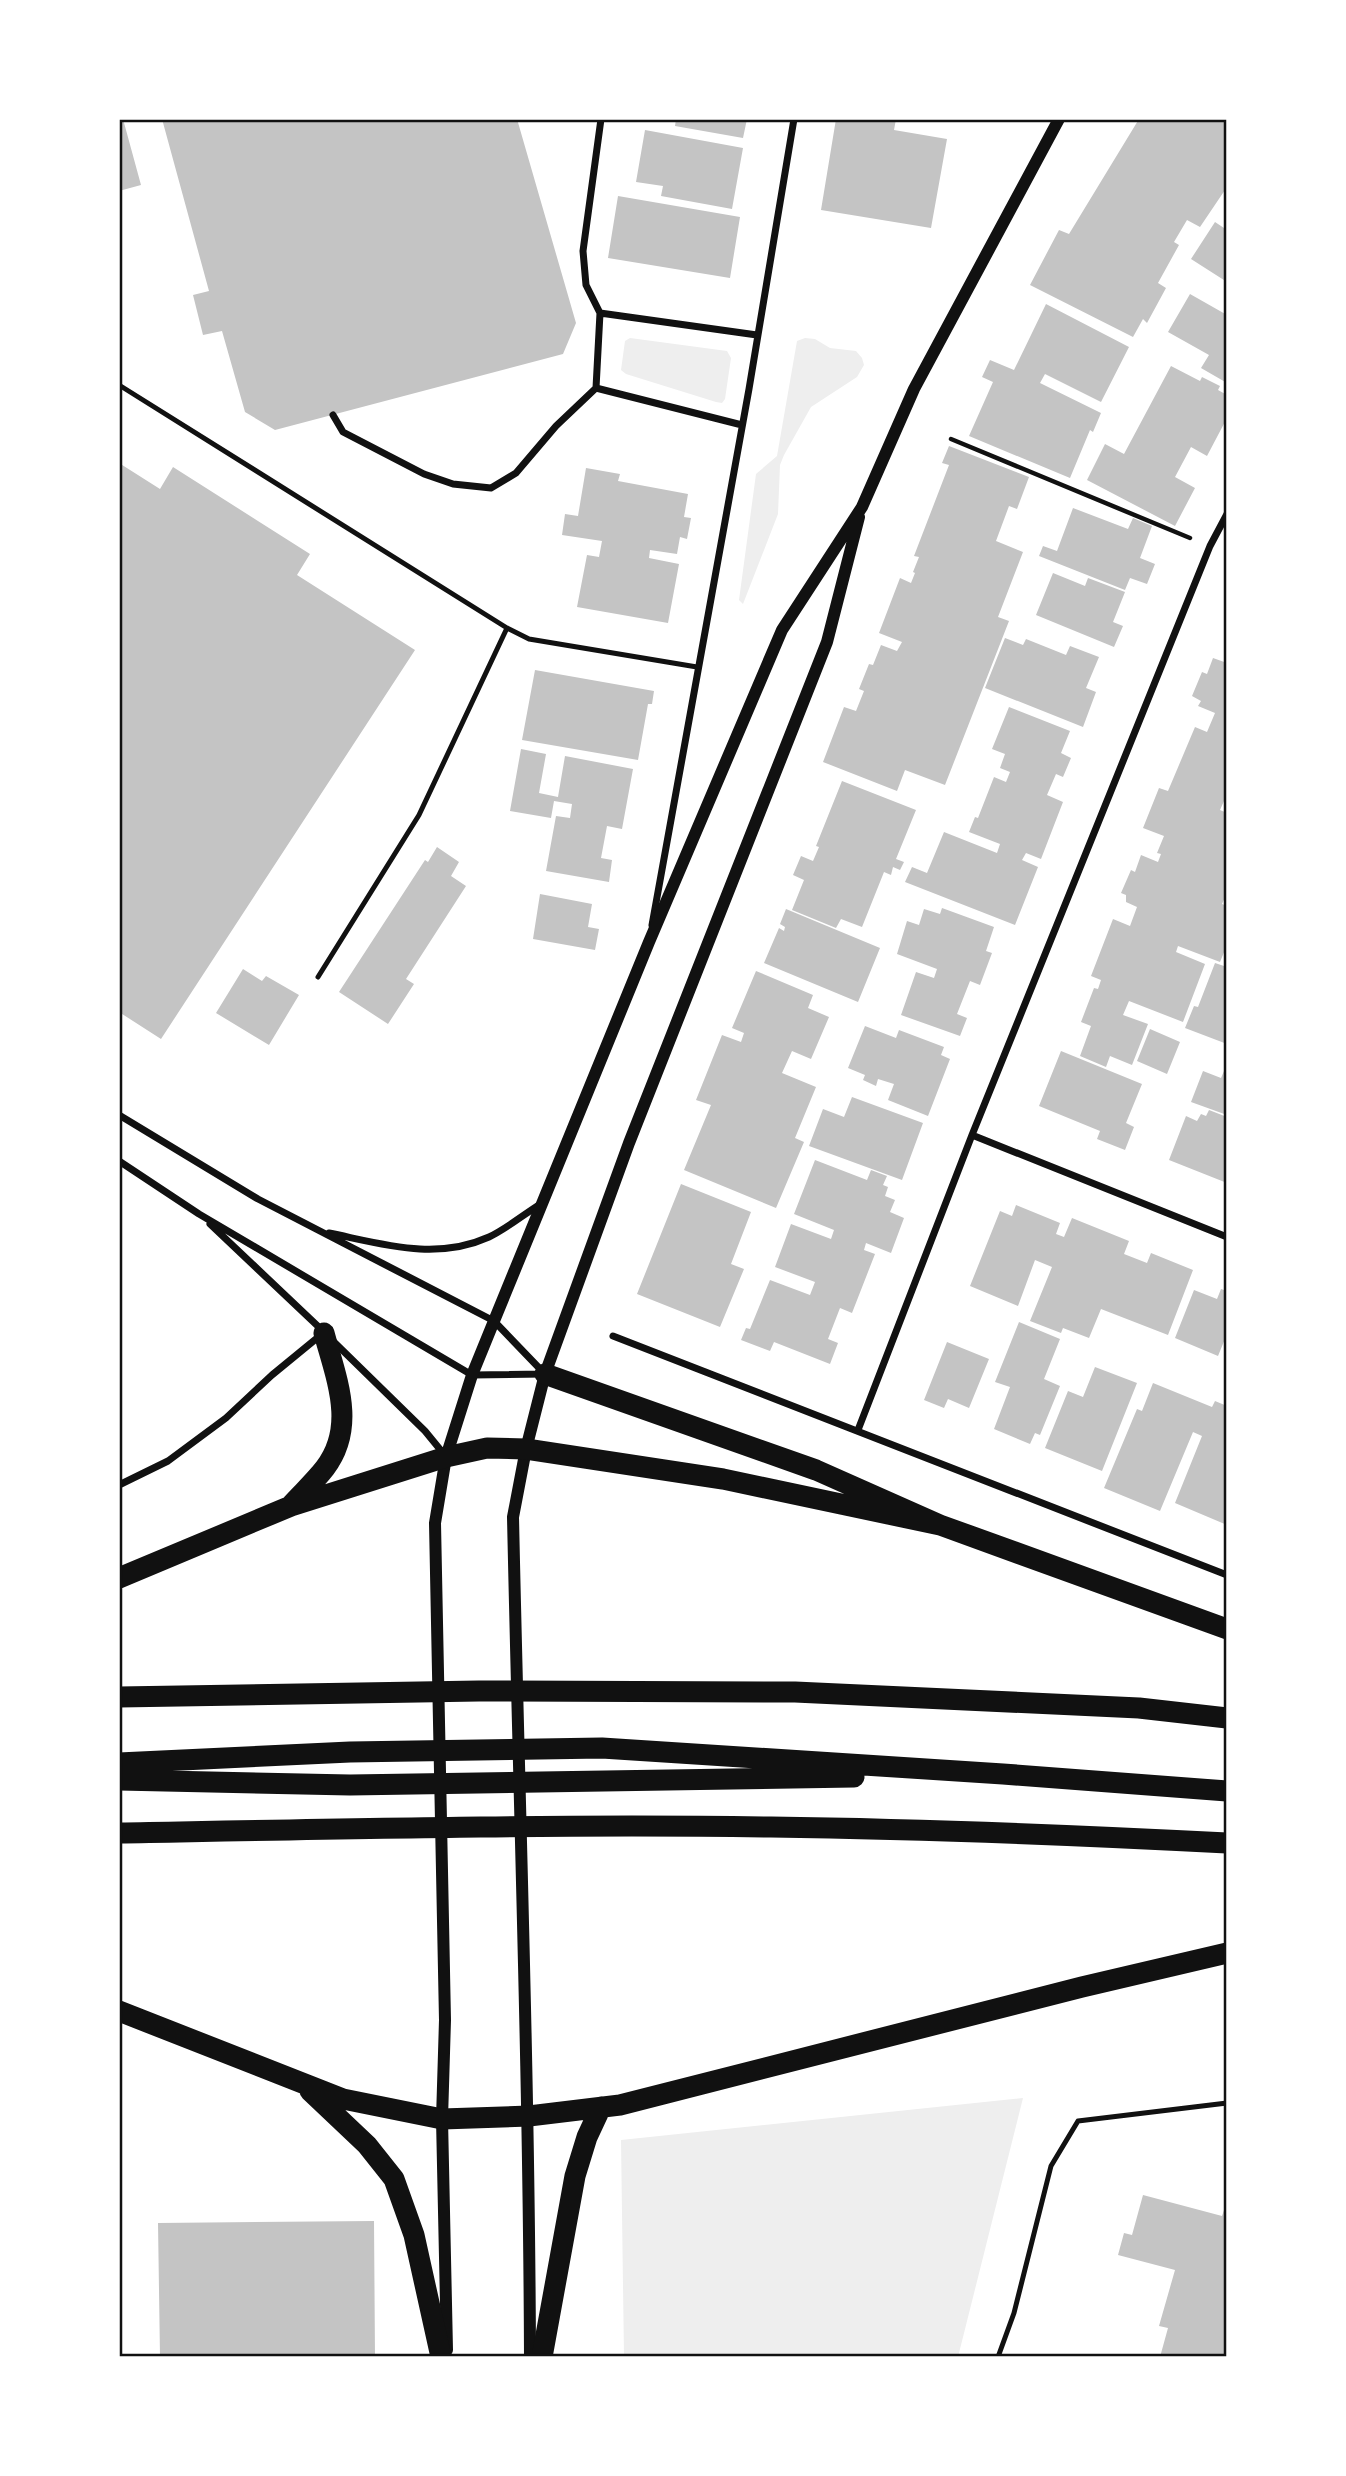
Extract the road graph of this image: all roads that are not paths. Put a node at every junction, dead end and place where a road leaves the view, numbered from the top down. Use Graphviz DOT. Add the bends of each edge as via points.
graph roads {
  1 [pos="601,119"];
  2 [pos="794,119"];
  3 [pos="1059,119"];
  4 [pos="600,313"];
  5 [pos="757,335"];
  6 [pos="119,385"];
  7 [pos="596,388"];
  8 [pos="333,415"];
  9 [pos="742,425"];
  10 [pos="862,507"];
  11 [pos="1227,514"];
  12 [pos="507,628"];
  13 [pos="697,667"];
  14 [pos="649,942"];
  15 [pos="318,977"];
  16 [pos="119,1115"];
  17 [pos="972,1135"];
  18 [pos="119,1161"];
  19 [pos="542,1202"];
  20 [pos="199,1213"];
  21 [pos="319,1230"];
  22 [pos="1227,1237"];
  23 [pos="494,1321"];
  24 [pos="324,1333"];
  25 [pos="613,1336"];
  26 [pos="545,1374"];
  27 [pos="472,1375"];
  28 [pos="858,1430"];
  29 [pos="526,1449"];
  30 [pos="446,1457"];
  31 [pos="119,1485"];
  32 [pos="291,1506"];
  33 [pos="940,1525"];
  34 [pos="1227,1575"];
  35 [pos="119,1578"];
  36 [pos="1227,1629"];
  37 [pos="119,1697"];
  38 [pos="1227,1718"];
  39 [pos="119,1763"];
  40 [pos="1003,1774"];
  41 [pos="119,1780"];
  42 [pos="1227,1791"];
  43 [pos="119,1833"];
  44 [pos="1227,1843"];
  45 [pos="1227,1954"];
  46 [pos="119,2011"];
  47 [pos="301,2082"];
  48 [pos="1227,2103"];
  49 [pos="601,2107"];
  50 [pos="529,2116"];
  51 [pos="442,2119"];
  52 [pos="441,2357"];
  53 [pos="447,2357"];
  54 [pos="530,2357"];
  55 [pos="542,2357"];
  56 [pos="998,2357"];
  1 -- 4 [label="street" via="583,251 586,285"];
  2 -- 5 [label="street"];
  3 -- 10 [label="street" via="915,389"];
  4 -- 5 [label="street"];
  4 -- 7 [label="street"];
  5 -- 9 [label="street"];
  6 -- 12 [label="lane"];
  7 -- 8 [label="street" via="516,473 491,488 453,484 424,474 343,432"];
  7 -- 9 [label="street"];
  9 -- 13 [label="street"];
  10 -- 14 [label="street" via="782,630"];
  10 -- 26 [label="street" via="827,642 629,1143"];
  11 -- 17 [label="street" via="1210,546"];
  12 -- 13 [label="lane" via="529,639"];
  12 -- 15 [label="lane" via="419,815"];
  13 -- 14 [label="street"];
  14 -- 19 [label="street"];
  16 -- 21 [label="street" via="258,1199"];
  17 -- 22 [label="street"];
  17 -- 28 [label="street"];
  18 -- 20 [label="street"];
  19 -- 21 [label="street" via="488,1237 444,1250 412,1250"];
  19 -- 23 [label="street"];
  20 -- 24 [label="street"];
  20 -- 27 [label="street"];
  21 -- 23 [label="street"];
  23 -- 26 [label="street"];
  23 -- 27 [label="street"];
  24 -- 30 [label="street"];
  24 -- 31 [label="street" via="168,1461"];
  24 -- 32 [label="highway" via="344,1417 338,1445 326,1466"];
  25 -- 28 [label="street"];
  26 -- 27 [label="street"];
  26 -- 29 [label="street"];
  26 -- 33 [label="highway" via="816,1470"];
  27 -- 30 [label="street"];
  28 -- 34 [label="street"];
  29 -- 30 [label="highway" via="487,1448"];
  29 -- 33 [label="highway" via="723,1479"];
  29 -- 50 [label="street" via="513,1517"];
  30 -- 32 [label="highway"];
  30 -- 51 [label="street" via="435,1523 445,2020"];
  32 -- 35 [label="highway"];
  33 -- 36 [label="highway"];
  37 -- 38 [label="highway" via="795,1692 1139,1708"];
  39 -- 40 [label="highway" via="350,1752 602,1748"];
  40 -- 41 [label="highway" via="350,1785"];
  40 -- 42 [label="highway"];
  43 -- 44 [label="highway" via="771,1827"];
  45 -- 49 [label="highway"];
  46 -- 47 [label="highway"];
  47 -- 51 [label="highway" via="343,2099"];
  47 -- 52 [label="highway" via="367,2145 394,2179 414,2235"];
  48 -- 56 [label="lane" via="1078,2121 1051,2166 1014,2313"];
  49 -- 50 [label="highway"];
  49 -- 55 [label="highway" via="575,2176"];
  50 -- 51 [label="highway"];
  50 -- 54 [label="street"];
  51 -- 53 [label="street"];
}
